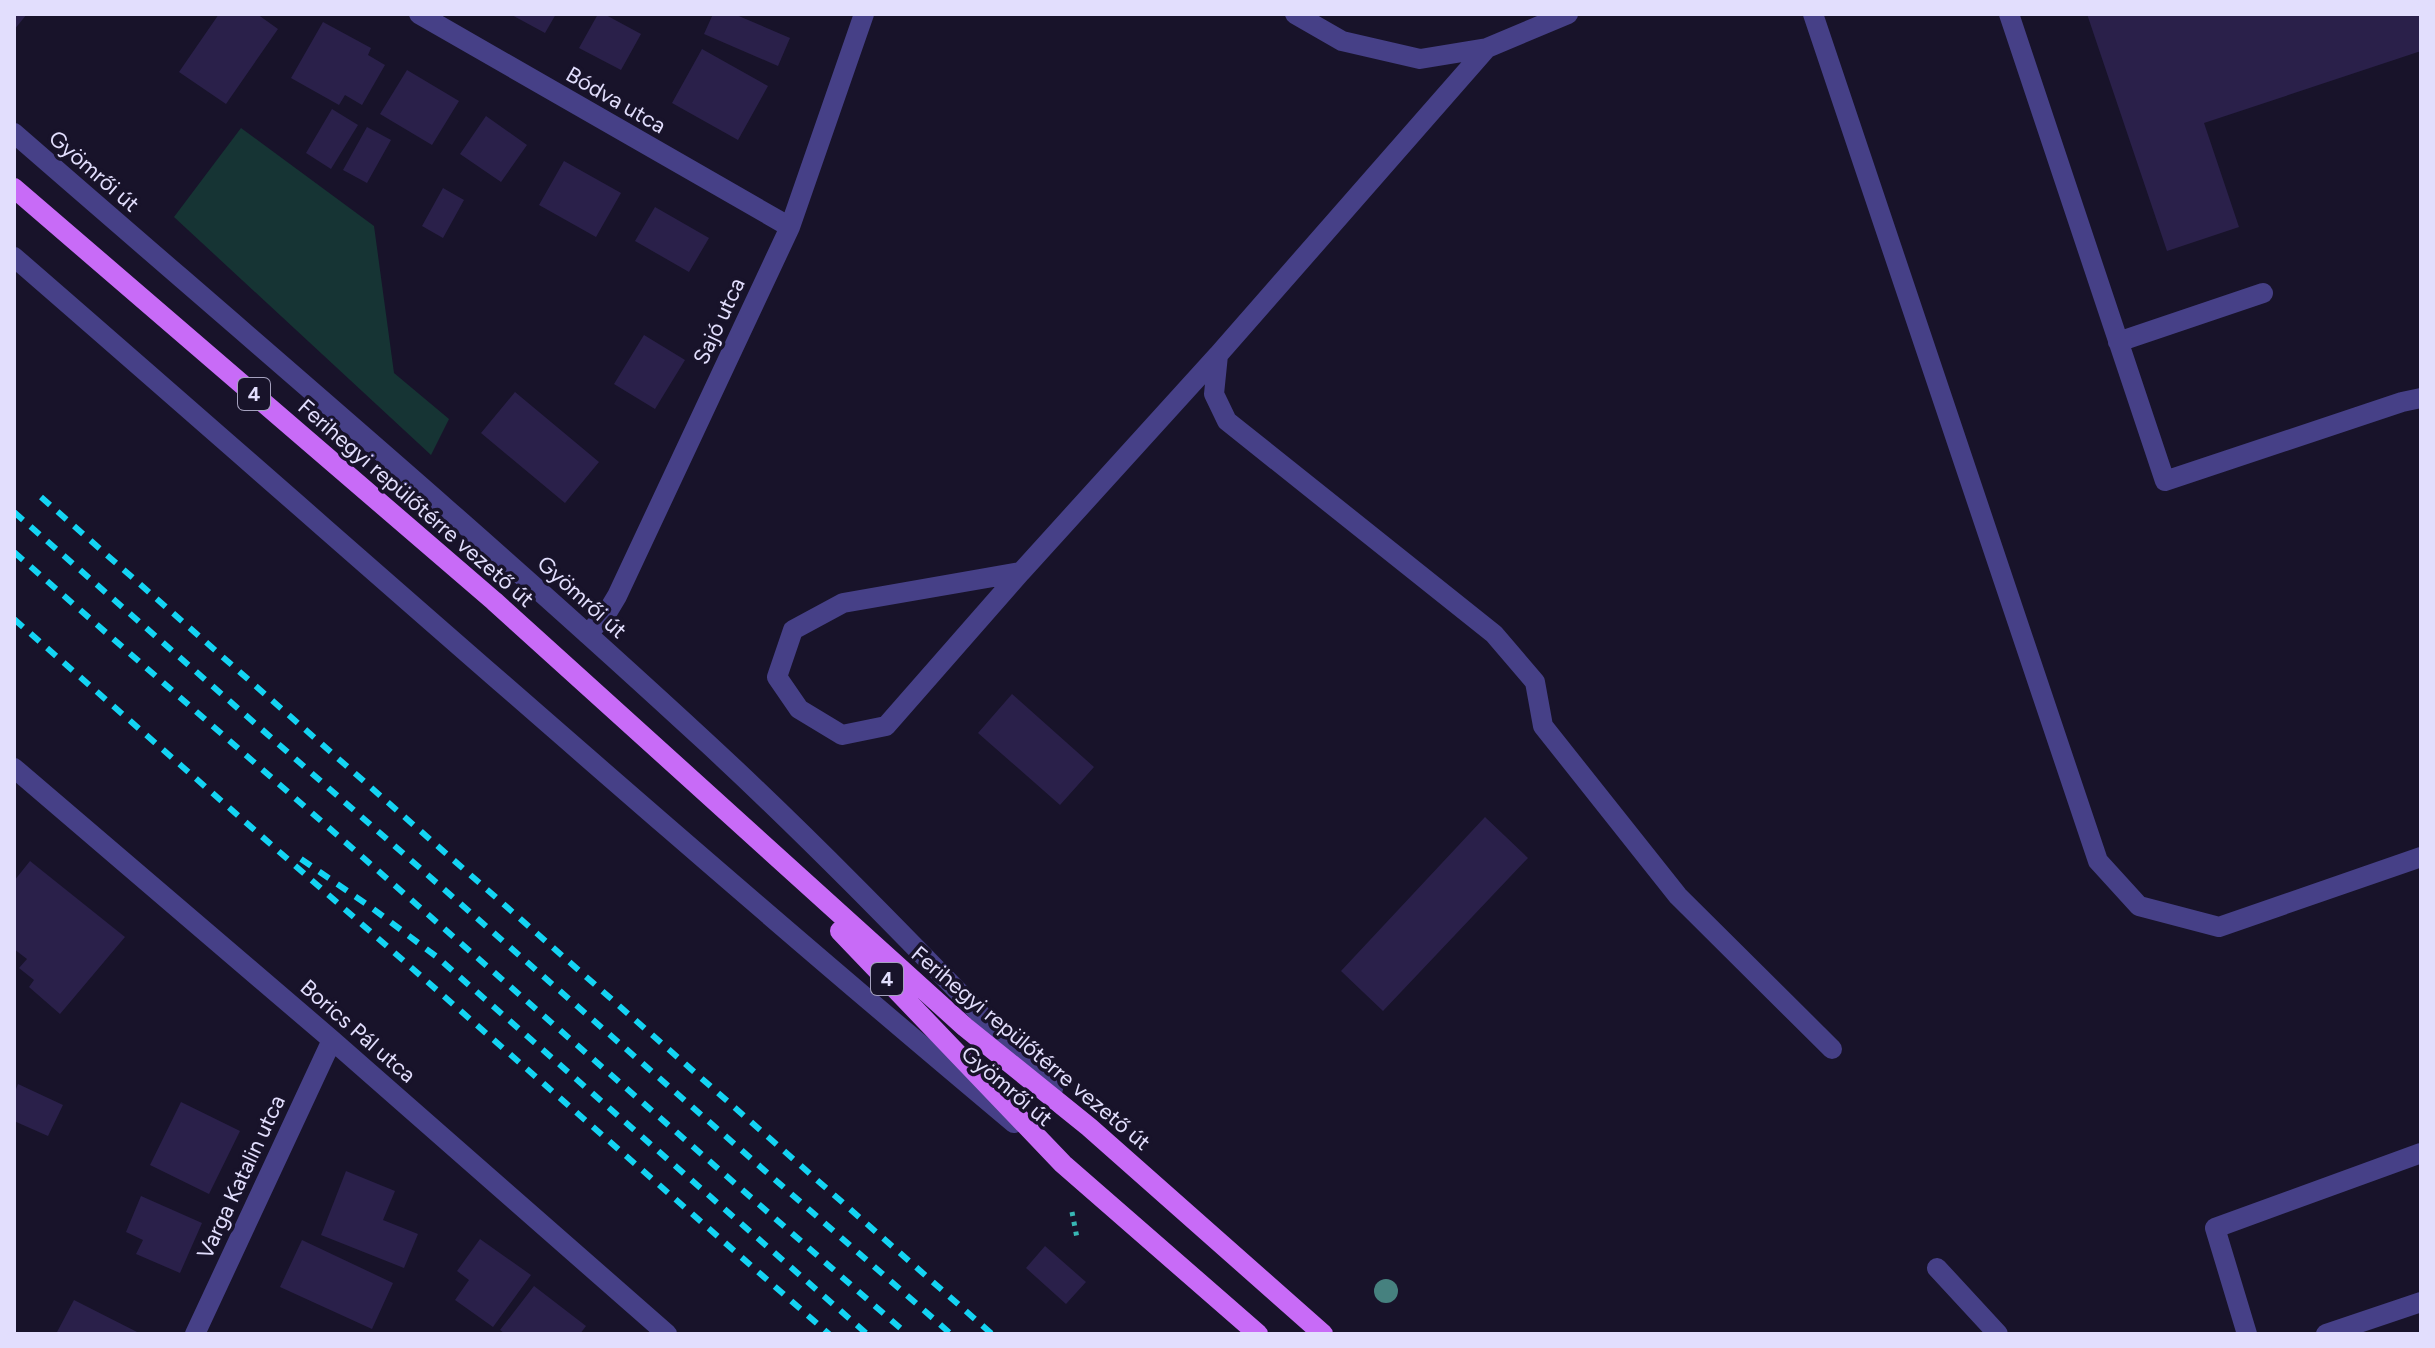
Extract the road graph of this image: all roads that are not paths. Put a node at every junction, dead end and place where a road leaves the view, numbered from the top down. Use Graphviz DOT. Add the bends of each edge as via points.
graph roads {
  1 [pos="419,14"];
  2 [pos="864,14"];
  3 [pos="1295,14"];
  4 [pos="1568,14"];
  5 [pos="1813,14"];
  6 [pos="2009,14"];
  7 [pos="1487,48"];
  8 [pos="14,133"];
  9 [pos="14,188"];
  10 [pos="790,227"];
  11 [pos="14,257"];
  12 [pos="2263,293"];
  13 [pos="2118,342"];
  14 [pos="1218,355"];
  15 [pos="2421,398"];
  16 [pos="1021,572"];
  17 [pos="587,634"];
  18 [pos="14,768"];
  19 [pos="709,797"];
  20 [pos="2421,857"];
  21 [pos="332,1040"];
  22 [pos="1832,1049"];
  23 [pos="1089,1127"];
  24 [pos="2421,1153"];
  25 [pos="1063,1164"];
  26 [pos="1937,1268"];
  27 [pos="2421,1302"];
  28 [pos="195,1334"];
  29 [pos="667,1334"];
  30 [pos="1258,1334"];
  31 [pos="1323,1334"];
  32 [pos="1998,1334"];
  33 [pos="2247,1334"];
  34 [pos="2326,1334"];
  1 -- 10 [label="street, Bódva utca"];
  2 -- 10 [label="street, Sajó utca"];
  3 -- 7 [label="street" via="1342,41 1420,59"];
  4 -- 7 [label="street"];
  5 -- 20 [label="street" via="2098,861 2139,906 2219,927"];
  6 -- 13 [label="street"];
  7 -- 14 [label="street"];
  8 -- 17 [label="street, Gyömrői út"];
  9 -- 19 [label="main road, Ferihegyi repülőtérre vezető út / 4" via="494,601"];
  10 -- 17 [label="street, Sajó utca" via="617,596"];
  11 -- 25 [label="street, Gyömrői út" via="793,939"];
  12 -- 13 [label="street"];
  13 -- 15 [label="street" via="2165,481"];
  14 -- 16 [label="street"];
  14 -- 22 [label="street" via="1214,394 1227,421 1494,634 1535,682 1543,726 1678,896"];
  16 -- 16 [label="street" via="843,603 793,630 777,677 799,709 842,735 886,726"];
  17 -- 23 [label="street, Gyömrői út" via="819,852"];
  18 -- 21 [label="street, Borics Pál utca"];
  19 -- 23 [label="main road, Ferihegyi repülőtérre vezető út / 4" via="965,1027"];
  19 -- 25 [label="main road, Ferihegyi repülőtérre vezető út / 4"];
  21 -- 28 [label="street, Varga Katalin utca"];
  21 -- 29 [label="street, Borics Pál utca"];
  23 -- 31 [label="main road, Ferihegyi repülőtérre vezető út / 4"];
  24 -- 33 [label="street" via="2215,1228"];
  25 -- 30 [label="main road, Ferihegyi repülőtérre vezető út / 4"];
  26 -- 32 [label="street"];
  27 -- 34 [label="street"];
}
